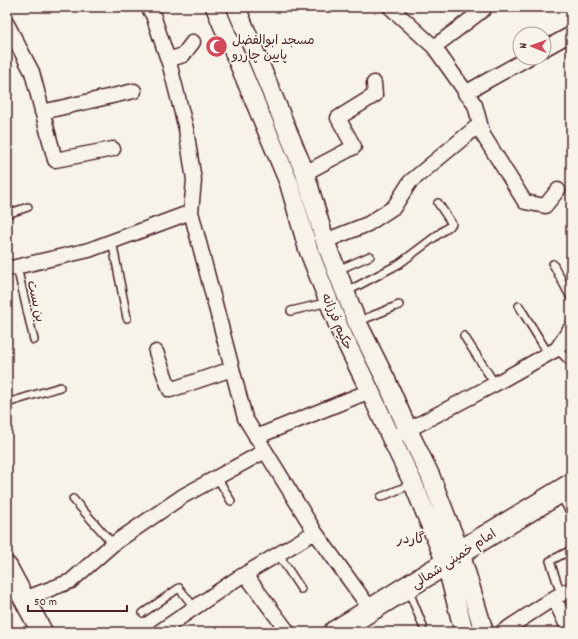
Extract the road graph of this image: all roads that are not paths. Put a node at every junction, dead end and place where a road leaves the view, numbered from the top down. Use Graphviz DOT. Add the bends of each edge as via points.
graph roads {
  1 [pos="148,7"];
  2 [pos="215,7"];
  3 [pos="236,7"];
  4 [pos="390,7"];
  5 [pos="483,7"];
  6 [pos="7,24"];
  7 [pos="571,34"];
  8 [pos="193,42"];
  9 [pos="552,45"];
  10 [pos="434,47"];
  11 [pos="168,60"];
  12 [pos="514,66"];
  13 [pos="374,83"];
  14 [pos="134,91"];
  15 [pos="465,93"];
  16 [pos="42,112"];
  17 [pos="480,124"];
  18 [pos="113,149"];
  19 [pos="305,173"];
  20 [pos="558,190"];
  21 [pos="438,203"];
  22 [pos="28,207"];
  23 [pos="191,212"];
  24 [pos="7,214"];
  25 [pos="112,241"];
  26 [pos="326,241"];
  27 [pos="370,256"];
  28 [pos="553,264"];
  29 [pos="12,268"];
  30 [pos="337,271"];
  31 [pos="345,292"];
  32 [pos="571,298"];
  33 [pos="329,302"];
  34 [pos="399,305"];
  35 [pos="519,306"];
  36 [pos="292,311"];
  37 [pos="127,318"];
  38 [pos="357,322"];
  39 [pos="571,328"];
  40 [pos="464,336"];
  41 [pos="34,340"];
  42 [pos="552,351"];
  43 [pos="156,352"];
  44 [pos="571,364"];
  45 [pos="232,369"];
  46 [pos="495,384"];
  47 [pos="60,387"];
  48 [pos="370,391"];
  49 [pos="7,403"];
  50 [pos="408,430"];
  51 [pos="256,437"];
  52 [pos="392,440"];
  53 [pos="265,451"];
  54 [pos="217,477"];
  55 [pos="413,483"];
  56 [pos="568,494"];
  57 [pos="381,497"];
  58 [pos="73,499"];
  59 [pos="231,501"];
  60 [pos="315,532"];
  61 [pos="113,544"];
  62 [pos="571,550"];
  63 [pos="278,554"];
  64 [pos="453,557"];
  65 [pos="7,567"];
  66 [pos="245,574"];
  67 [pos="408,587"];
  68 [pos="301,589"];
  69 [pos="562,594"];
  70 [pos="24,599"];
  71 [pos="194,607"];
  72 [pos="371,610"];
  73 [pos="143,613"];
  74 [pos="423,626"];
  75 [pos="41,631"];
  76 [pos="159,632"];
  77 [pos="288,632"];
  78 [pos="335,632"];
  79 [pos="464,632"];
  80 [pos="484,632"];
  81 [pos="502,632"];
  82 [pos="570,632"];
  1 -- 11 [label="street"];
  2 -- 33 [label="street, حکیم فرزانه" via="289,183 308,248"];
  3 -- 19 [label="street, حکیم فرزانه"];
  4 -- 10 [label="street"];
  5 -- 10 [label="street" via="484,9"];
  6 -- 16 [label="street" via="32,72"];
  7 -- 9 [label="street"];
  8 -- 11 [label="street" via="183,54"];
  10 -- 15 [label="street"];
  11 -- 23 [label="street" via="186,129 194,180"];
  12 -- 15 [label="street"];
  13 -- 19 [label="street" via="376,95 338,118 354,147"];
  14 -- 16 [label="street"];
  15 -- 17 [label="street" via="475,105"];
  16 -- 18 [label="street" via="55,160"];
  17 -- 20 [label="street" via="483,135 526,202 545,206"];
  17 -- 26 [label="street" via="410,182 394,207 368,224"];
  19 -- 26 [label="street, حکیم فرزانه"];
  21 -- 31 [label="lane" via="452,224 399,264"];
  22 -- 24 [label="lane"];
  23 -- 25 [label="street"];
  23 -- 45 [label="street"];
  25 -- 29 [label="street" via="89,250"];
  25 -- 37 [label="lane"];
  26 -- 30 [label="street, حکیم فرزانه"];
  27 -- 30 [label="lane"];
  28 -- 32 [label="lane"];
  29 -- 41 [label="lane, بن بست"];
  30 -- 31 [label="street, حکیم فرزانه"];
  31 -- 38 [label="street, حکیم فرزانه"];
  33 -- 36 [label="lane"];
  33 -- 48 [label="street, حکیم فرزانه"];
  34 -- 38 [label="lane"];
  35 -- 42 [label="lane"];
  38 -- 50 [label="street, حکیم فرزانه"];
  39 -- 42 [label="street"];
  40 -- 46 [label="lane"];
  42 -- 44 [label="lane"];
  42 -- 46 [label="street"];
  43 -- 45 [label="street" via="170,390"];
  45 -- 51 [label="street" via="245,418"];
  46 -- 50 [label="street"];
  47 -- 49 [label="lane"];
  48 -- 51 [label="street"];
  48 -- 52 [label="street, حکیم فرزانه"];
  50 -- 52 [label="street"];
  50 -- 64 [label="street, حکیم فرزانه" via="430,475"];
  51 -- 53 [label="street"];
  52 -- 55 [label="street, حکیم فرزانه"];
  53 -- 54 [label="street"];
  53 -- 60 [label="street"];
  54 -- 59 [label="lane"];
  54 -- 61 [label="street" via="183,496"];
  55 -- 57 [label="lane"];
  55 -- 64 [label="street, حکیم فرزانه"];
  56 -- 64 [label="main road, امام خمینی شمالی"];
  58 -- 61 [label="lane"];
  60 -- 63 [label="street"];
  60 -- 72 [label="street"];
  61 -- 70 [label="street" via="71,581"];
  62 -- 69 [label="lane" via="550,561"];
  63 -- 66 [label="street"];
  63 -- 68 [label="lane"];
  64 -- 67 [label="main road, امام خمینی شمالی"];
  64 -- 79 [label="street, حکیم فرزانه"];
  64 -- 80 [label="street, حکیم فرزانه"];
  65 -- 70 [label="main road"];
  66 -- 71 [label="street"];
  66 -- 77 [label="street"];
  67 -- 72 [label="main road, امام خمینی شمالی"];
  67 -- 74 [label="lane"];
  69 -- 81 [label="street"];
  69 -- 82 [label="street"];
  70 -- 75 [label="main road"];
  71 -- 73 [label="lane" via="179,588"];
  71 -- 76 [label="street"];
  72 -- 78 [label="main road, امام خمینی شمالی"];
}
